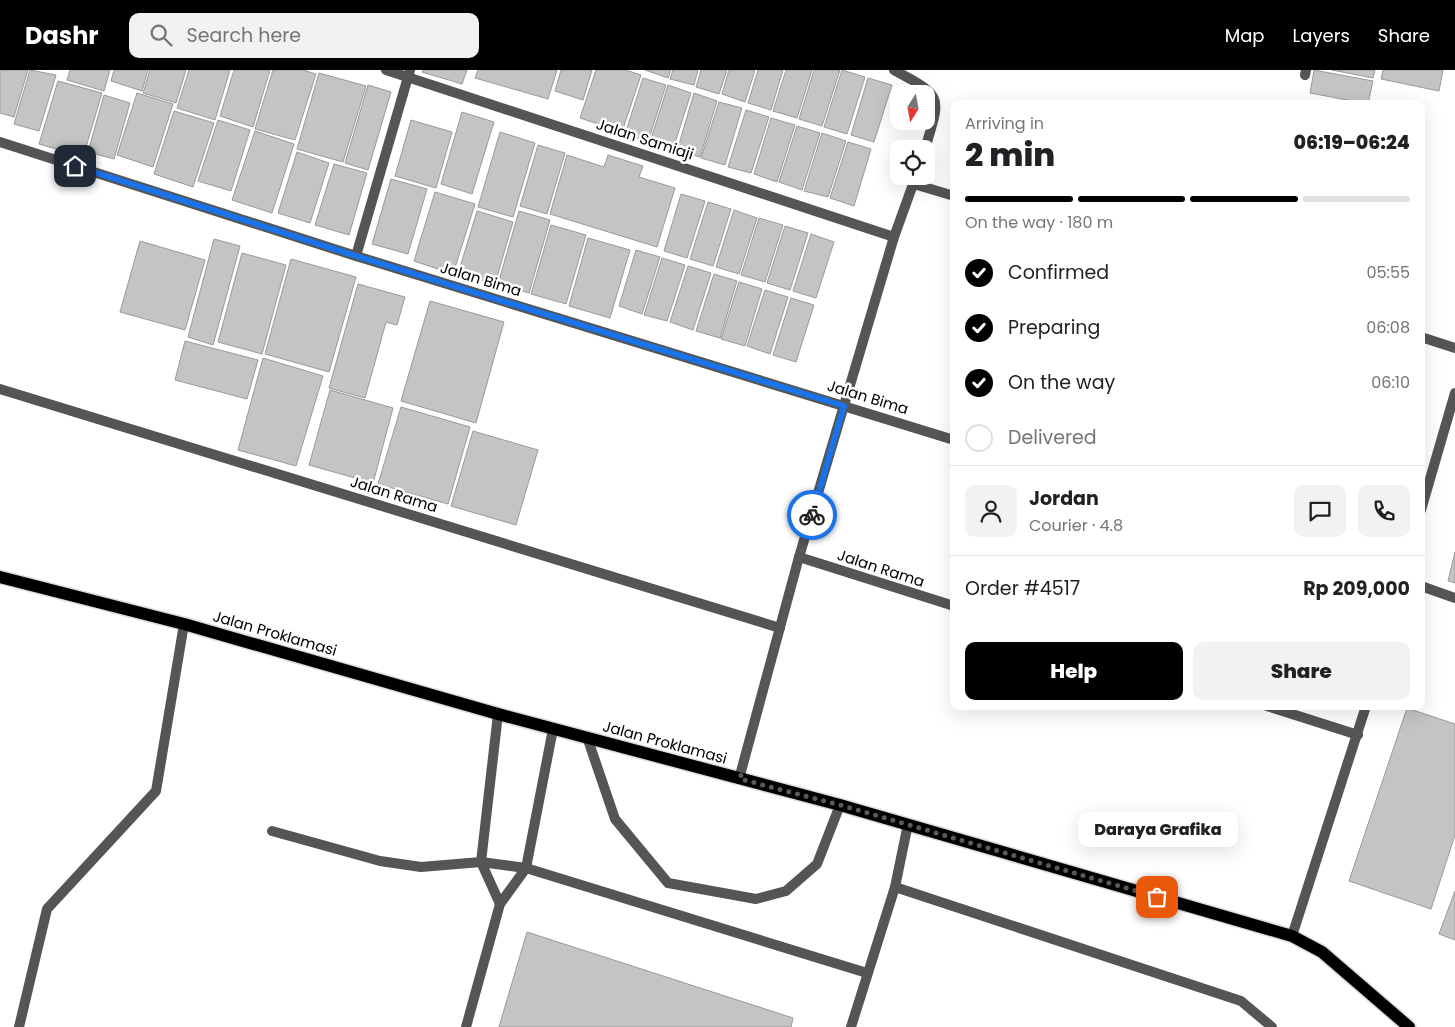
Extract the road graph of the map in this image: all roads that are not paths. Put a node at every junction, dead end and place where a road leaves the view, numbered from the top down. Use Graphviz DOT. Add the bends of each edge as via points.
graph roads {
  1 [pos="386,70"];
  2 [pos="894,70"];
  3 [pos="409,73"];
  4 [pos="928,140"];
  5 [pos="0,142"];
  6 [pos="913,185"];
  7 [pos="927,185"];
  8 [pos="950,194"];
  9 [pos="894,237"];
  10 [pos="356,256"];
  11 [pos="1425,338"];
  12 [pos="1455,348"];
  13 [pos="0,389"];
  14 [pos="1455,393"];
  15 [pos="844,406"];
  16 [pos="950,439"];
  17 [pos="1425,496"];
  18 [pos="799,557"];
  19 [pos="0,577"];
  20 [pos="1425,587"];
  21 [pos="1455,598"];
  22 [pos="950,605"];
  23 [pos="184,624"];
  24 [pos="780,628"];
  25 [pos="1280,710"];
  26 [pos="1365,710"];
  27 [pos="498,714"];
  28 [pos="553,729"];
  29 [pos="1358,735"];
  30 [pos="587,737"];
  31 [pos="740,779"];
  32 [pos="840,805"];
  33 [pos="908,824"];
  34 [pos="272,831"];
  35 [pos="481,862"];
  36 [pos="526,868"];
  37 [pos="895,887"];
  38 [pos="500,904"];
  39 [pos="1292,936"];
  40 [pos="867,973"];
  41 [pos="19,1027"];
  42 [pos="466,1027"];
  43 [pos="851,1027"];
  44 [pos="1272,1027"];
  45 [pos="1409,1027"];
  1 -- 3 [label="street, Jalan Samiaji"];
  2 -- 4 [label="street" via="925,87 934,98 937,111"];
  3 -- 9 [label="street, Jalan Samiaji"];
  3 -- 10 [label="street"];
  5 -- 10 [label="street, Jalan Bima"];
  6 -- 9 [label="street"];
  7 -- 8 [label="street"];
  9 -- 15 [label="street"];
  10 -- 15 [label="street, Jalan Bima"];
  11 -- 12 [label="street"];
  13 -- 24 [label="street, Jalan Rama"];
  14 -- 17 [label="street"];
  15 -- 16 [label="street, Jalan Bima"];
  15 -- 18 [label="street"];
  18 -- 22 [label="street, Jalan Rama"];
  18 -- 24 [label="street"];
  19 -- 23 [label="main road, Jalan Proklamasi"];
  20 -- 21 [label="street"];
  23 -- 27 [label="main road, Jalan Proklamasi"];
  23 -- 41 [label="street" via="156,792 47,909"];
  24 -- 31 [label="street"];
  25 -- 29 [label="street"];
  26 -- 29 [label="street"];
  27 -- 28 [label="main road, Jalan Proklamasi"];
  27 -- 35 [label="street"];
  28 -- 30 [label="main road, Jalan Proklamasi"];
  28 -- 36 [label="street"];
  29 -- 39 [label="street"];
  30 -- 31 [label="main road, Jalan Proklamasi"];
  30 -- 32 [label="street" via="615,819 668,883 756,899 786,891 817,864"];
  31 -- 32 [label="main road, Jalan Proklamasi"];
  32 -- 33 [label="main road, Jalan Proklamasi"];
  33 -- 37 [label="street"];
  33 -- 39 [label="main road, Jalan Proklamasi"];
  34 -- 35 [label="street" via="380,861 421,867"];
  35 -- 36 [label="street"];
  35 -- 38 [label="street"];
  36 -- 38 [label="street"];
  36 -- 40 [label="street"];
  37 -- 40 [label="street"];
  37 -- 44 [label="street" via="1241,1001"];
  38 -- 42 [label="street"];
  39 -- 45 [label="main road, Jalan Proklamasi" via="1322,952"];
  40 -- 43 [label="street"];
}
